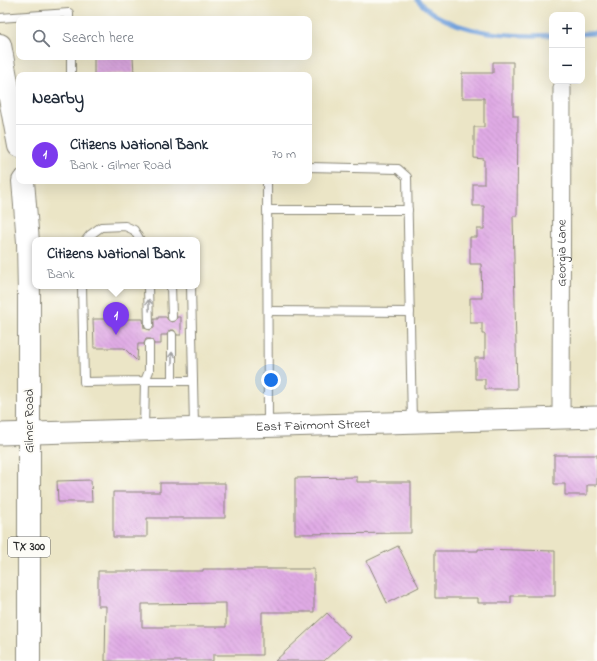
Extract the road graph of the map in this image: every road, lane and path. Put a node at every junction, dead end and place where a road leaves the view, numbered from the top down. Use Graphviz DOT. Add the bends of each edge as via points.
graph roads {
  1 [pos="28,16"];
  2 [pos="69,16"];
  3 [pos="16,17"];
  4 [pos="0,18"];
  5 [pos="0,45"];
  6 [pos="70,60"];
  7 [pos="71,72"];
  8 [pos="562,88"];
  9 [pos="16,123"];
  10 [pos="312,167"];
  11 [pos="23,184"];
  12 [pos="267,184"];
  13 [pos="267,210"];
  14 [pos="408,210"];
  15 [pos="88,237"];
  16 [pos="138,237"];
  17 [pos="32,259"];
  18 [pos="82,289"];
  19 [pos="148,289"];
  20 [pos="171,289"];
  21 [pos="191,289"];
  22 [pos="268,311"];
  23 [pos="410,312"];
  24 [pos="172,317"];
  25 [pos="149,325"];
  26 [pos="172,335"];
  27 [pos="149,344"];
  28 [pos="193,381"];
  29 [pos="145,382"];
  30 [pos="172,382"];
  31 [pos="561,417"];
  32 [pos="597,417"];
  33 [pos="412,422"];
  34 [pos="268,426"];
  35 [pos="194,428"];
  36 [pos="144,429"];
  37 [pos="28,432"];
  38 [pos="0,434"];
  39 [pos="29,661"];
  1 -- 2 [label="lane" via="69,13"];
  3 -- 4 [label="lane"];
  5 -- 9 [label="main road" via="11,85"];
  6 -- 7 [label="lane"];
  8 -- 31 [label="street, Georgia Lane"];
  10 -- 14 [label="lane" via="398,169 407,177"];
  11 -- 17 [label="main road, Gilmer Road / TX 300"];
  12 -- 13 [label="lane"];
  13 -- 14 [label="lane"];
  13 -- 22 [label="lane"];
  14 -- 23 [label="lane"];
  15 -- 16 [label="lane" via="101,227 125,226 134,230"];
  17 -- 37 [label="main road, Gilmer Road / TX 300"];
  18 -- 29 [label="lane" via="84,382"];
  25 -- 19 [label="lane, one-way"];
  20 -- 24 [label="lane"];
  21 -- 28 [label="lane"];
  22 -- 23 [label="lane"];
  22 -- 34 [label="lane"];
  23 -- 33 [label="lane"];
  30 -- 26 [label="lane, one-way"];
  27 -- 29 [label="lane" via="149,371"];
  28 -- 30 [label="lane"];
  28 -- 35 [label="lane"];
  29 -- 30 [label="lane"];
  29 -- 36 [label="lane"];
  31 -- 32 [label="street, East Fairmont Street"];
  31 -- 33 [label="street, East Fairmont Street"];
  33 -- 34 [label="street, East Fairmont Street"];
  34 -- 35 [label="street, East Fairmont Street"];
  35 -- 36 [label="street, East Fairmont Street"];
  36 -- 37 [label="street, East Fairmont Street"];
  37 -- 38 [label="street, East Fairmont Street"];
  37 -- 39 [label="main road, Gilmer Road / TX 300"];
}
